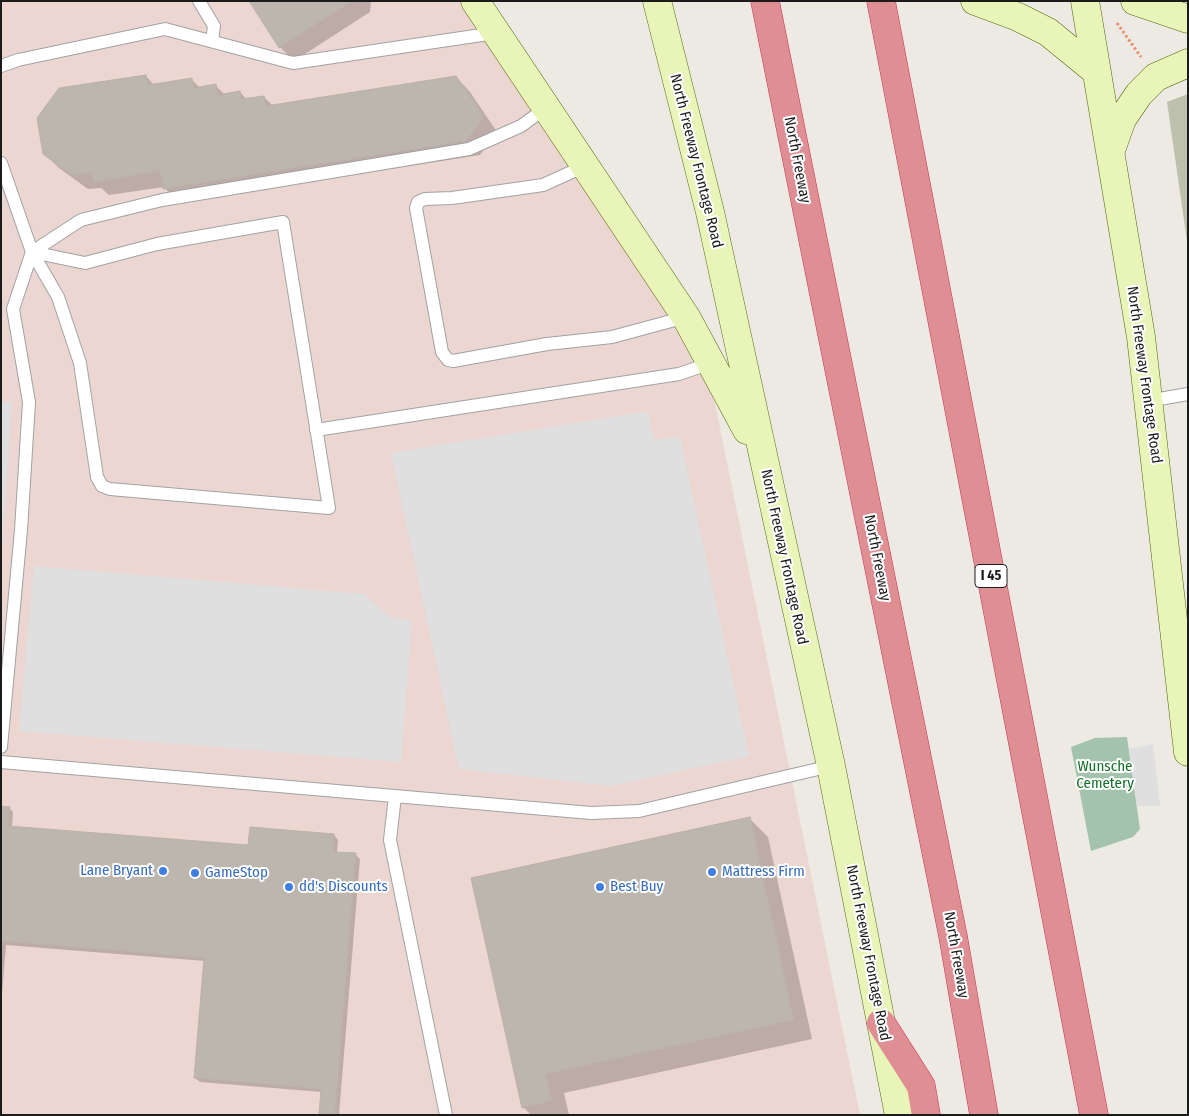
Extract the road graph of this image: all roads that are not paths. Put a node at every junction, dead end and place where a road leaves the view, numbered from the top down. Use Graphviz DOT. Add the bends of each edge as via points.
graph roads {
  1 [pos="199,1"];
  2 [pos="475,1"];
  3 [pos="657,1"];
  4 [pos="765,1"];
  5 [pos="881,1"];
  6 [pos="975,1"];
  7 [pos="1085,1"];
  8 [pos="1126,10"];
  9 [pos="1188,19"];
  10 [pos="495,33"];
  11 [pos="212,41"];
  12 [pos="1188,63"];
  13 [pos="1,66"];
  14 [pos="1097,72"];
  15 [pos="546,108"];
  16 [pos="1110,152"];
  17 [pos="1,163"];
  18 [pos="585,166"];
  19 [pos="32,252"];
  20 [pos="686,317"];
  21 [pos="711,363"];
  22 [pos="1188,394"];
  23 [pos="1148,401"];
  24 [pos="316,430"];
  25 [pos="763,459"];
  26 [pos="1186,716"];
  27 [pos="1,747"];
  28 [pos="1188,752"];
  29 [pos="1,762"];
  30 [pos="830,766"];
  31 [pos="395,796"];
  32 [pos="882,1023"];
  33 [pos="446,1115"];
  34 [pos="899,1115"];
  35 [pos="926,1115"];
  36 [pos="984,1115"];
  37 [pos="1094,1115"];
  1 -- 11 [label="lane" via="214,26"];
  2 -- 10 [label="main road"];
  3 -- 25 [label="main road, North Freeway Frontage Road" via="710,212"];
  4 -- 36 [label="highway, North Freeway" via="951,926"];
  5 -- 37 [label="highway, I 45"];
  6 -- 14 [label="main road" via="1018,16 1048,32"];
  7 -- 14 [label="main road, North Freeway Frontage Road"];
  8 -- 9 [label="main road"];
  10 -- 11 [label="lane" via="293,63"];
  10 -- 15 [label="main road"];
  11 -- 13 [label="lane" via="165,29"];
  12 -- 16 [label="main road" via="1156,77 1139,94 1122,119"];
  14 -- 16 [label="main road, North Freeway Frontage Road"];
  15 -- 18 [label="main road"];
  15 -- 19 [label="lane" via="521,126 469,149 162,200 81,220"];
  16 -- 23 [label="main road, North Freeway Frontage Road" via="1141,337"];
  17 -- 19 [label="lane"];
  18 -- 20 [label="main road"];
  18 -- 20 [label="lane" via="543,185 418,202 416,208 442,352 453,361 547,344 612,337"];
  19 -- 24 [label="lane" via="86,263 157,244 283,222"];
  19 -- 24 [label="lane" via="58,297 80,363 97,477 102,486 328,508"];
  19 -- 27 [label="lane" via="13,309 29,402"];
  20 -- 21 [label="main road"];
  21 -- 24 [label="lane" via="679,374"];
  21 -- 25 [label="main road"];
  22 -- 23 [label="lane"];
  23 -- 26 [label="main road, North Freeway Frontage Road"];
  25 -- 30 [label="main road, North Freeway Frontage Road"];
  26 -- 28 [label="main road, North Freeway Frontage Road"];
  29 -- 31 [label="lane"];
  30 -- 31 [label="lane" via="639,811 618,813"];
  30 -- 32 [label="main road, North Freeway Frontage Road"];
  31 -- 33 [label="lane" via="390,840"];
  32 -- 34 [label="main road, North Freeway Frontage Road"];
  32 -- 35 [label="highway" via="921,1086"];
}
